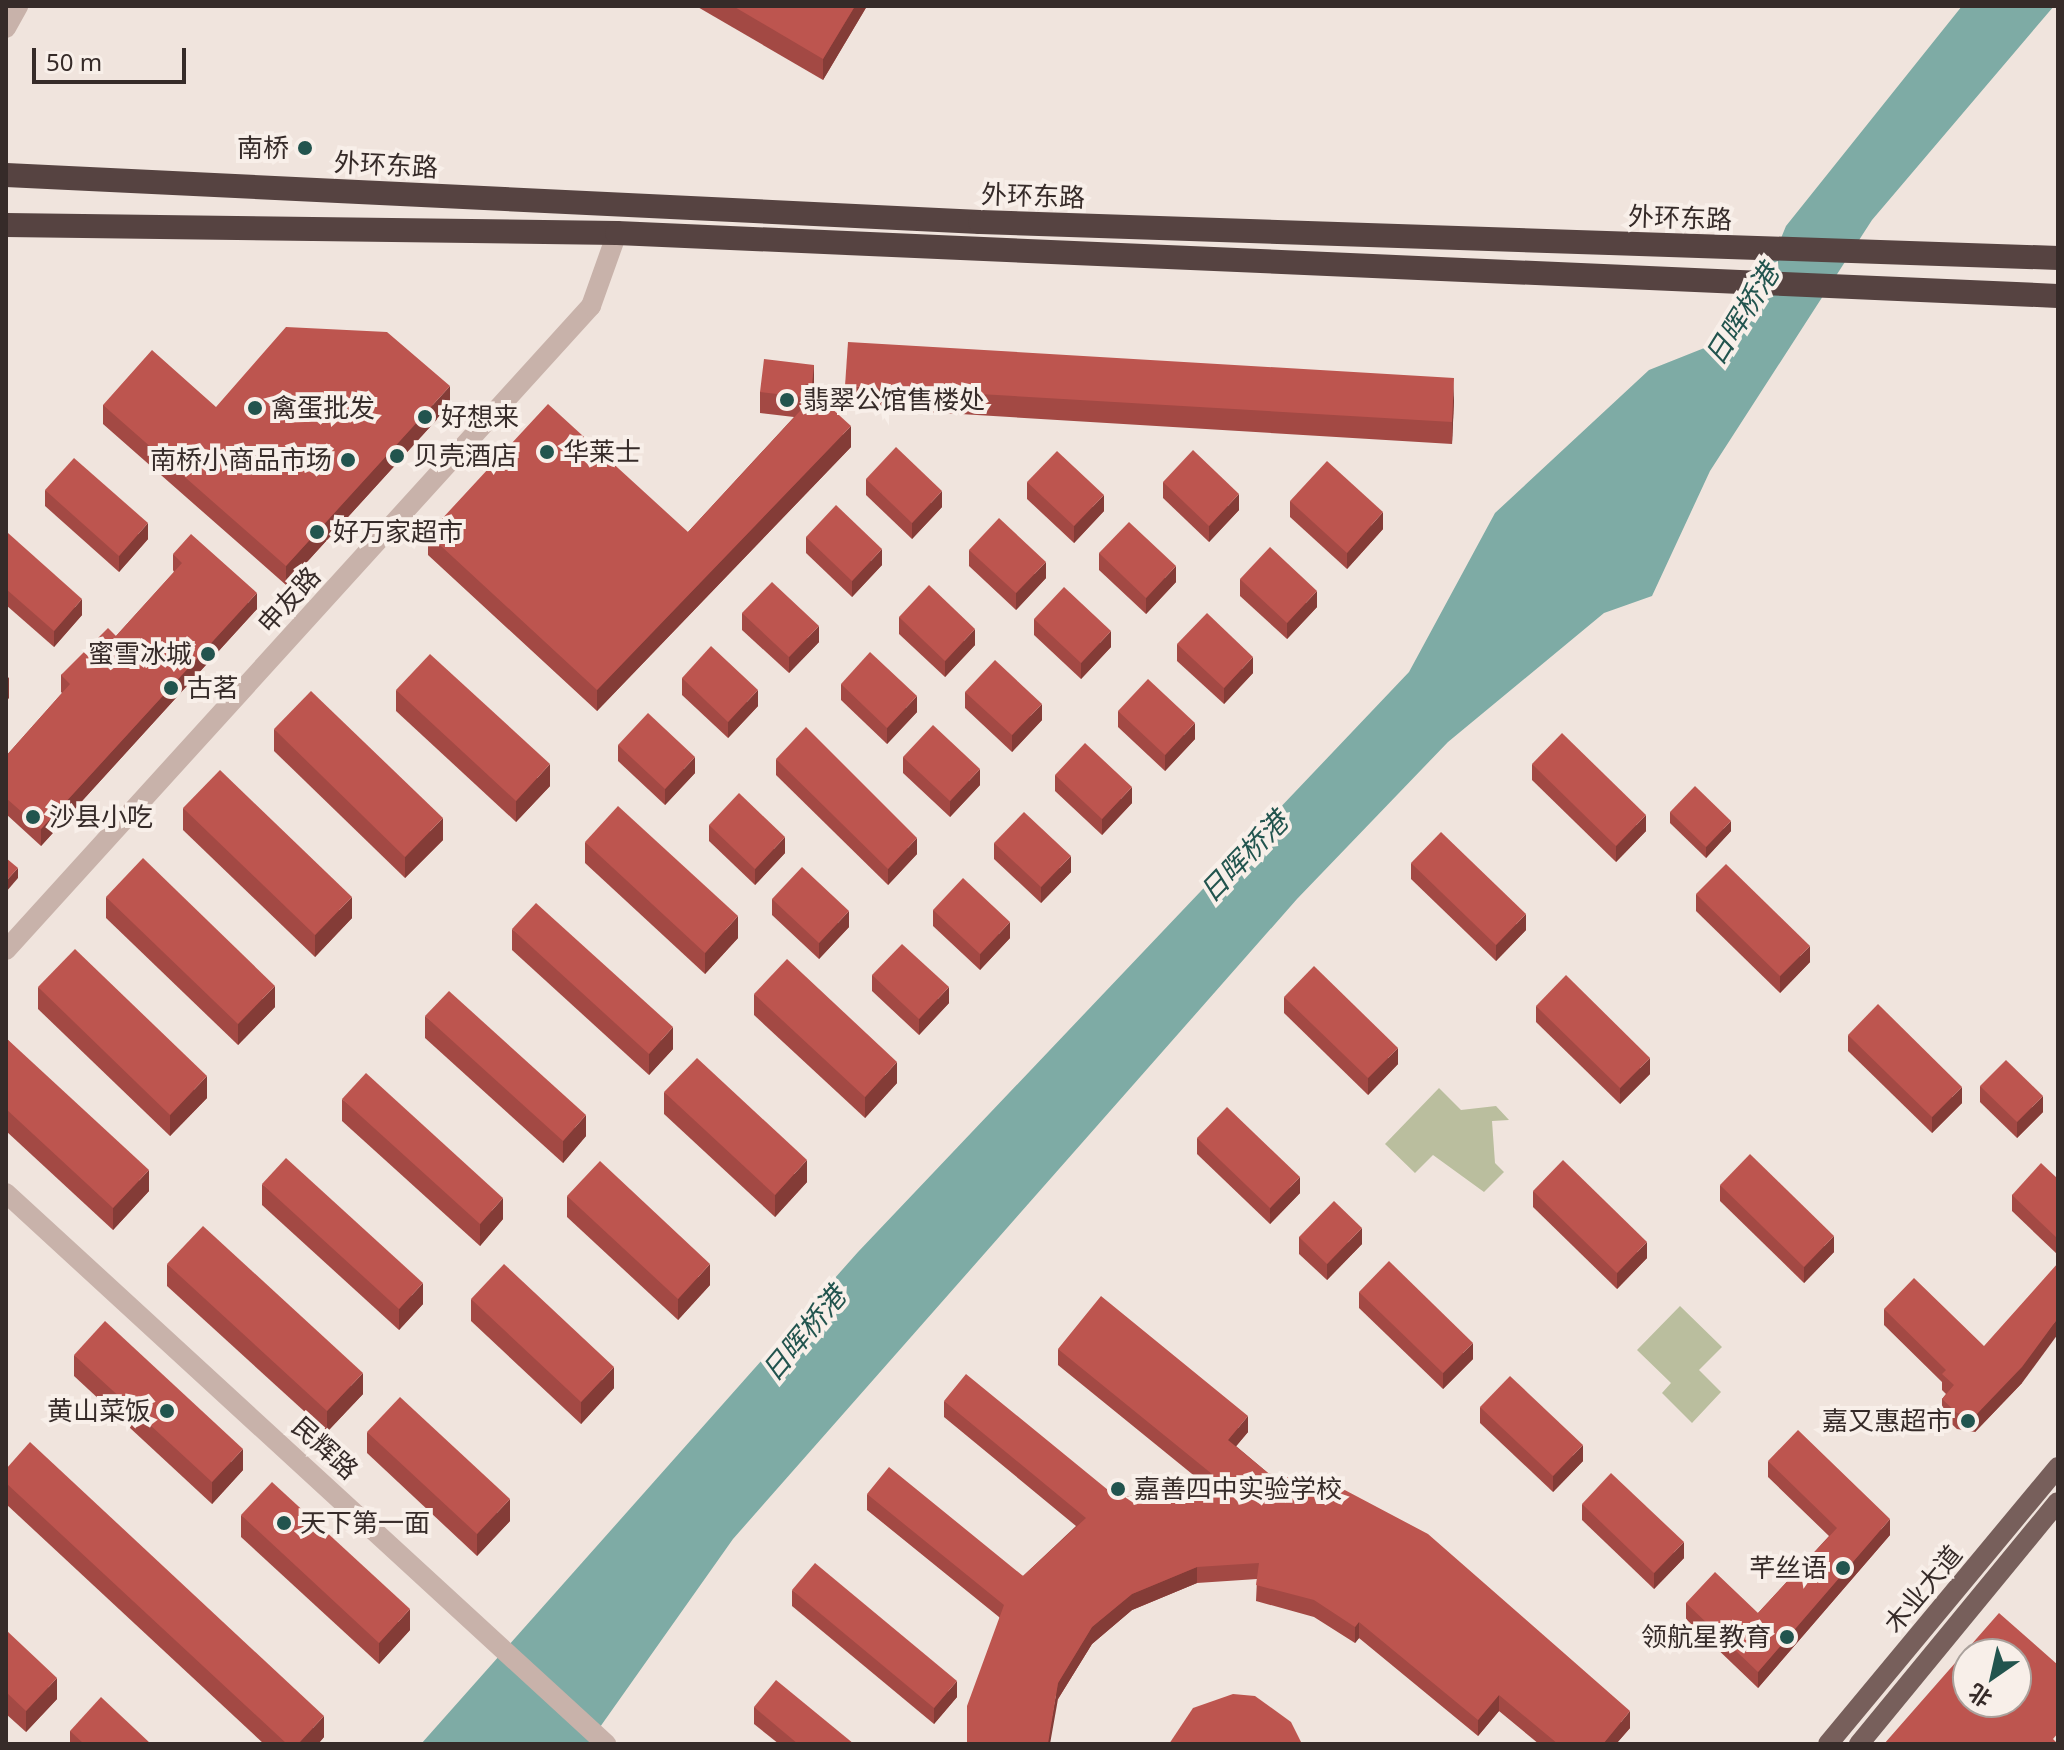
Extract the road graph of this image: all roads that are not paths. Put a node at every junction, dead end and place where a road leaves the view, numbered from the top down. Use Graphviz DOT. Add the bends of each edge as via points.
graph roads {
  1 [pos="18,6"];
  2 [pos="6,28"];
  3 [pos="6,175"];
  4 [pos="6,225"];
  5 [pos="617,233"];
  6 [pos="2058,258"];
  7 [pos="2058,296"];
  8 [pos="6,950"];
  9 [pos="6,1193"];
  10 [pos="2058,1467"];
  11 [pos="2058,1502"];
  12 [pos="606,1744"];
  13 [pos="1828,1744"];
  14 [pos="1859,1744"];
  1 -- 2 [label="street"];
  3 -- 6 [label="highway, 外环东路" via="980,222"];
  4 -- 5 [label="highway"];
  5 -- 7 [label="highway"];
  5 -- 8 [label="street, 申友路" via="591,306"];
  9 -- 12 [label="street, 民辉路" via="494,1635"];
  10 -- 13 [label="main road, 木业大道"];
  11 -- 14 [label="main road, 木业大道"];
}
